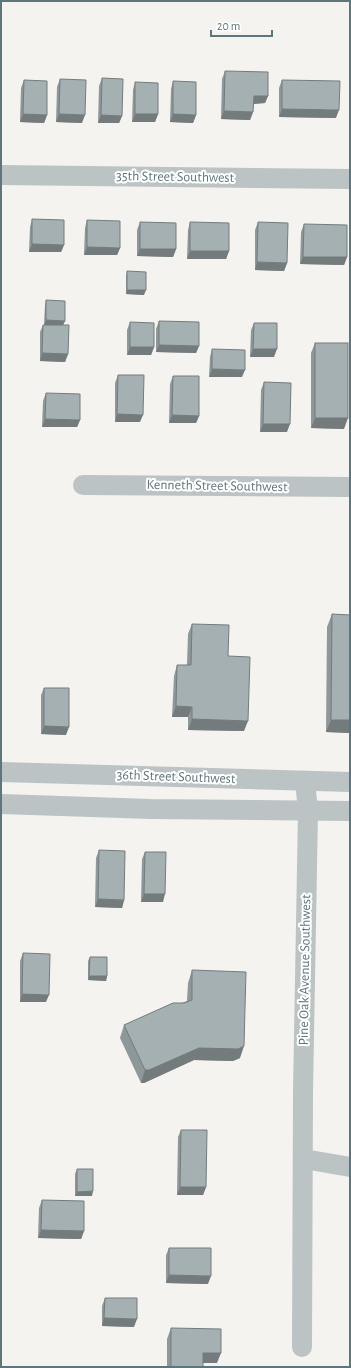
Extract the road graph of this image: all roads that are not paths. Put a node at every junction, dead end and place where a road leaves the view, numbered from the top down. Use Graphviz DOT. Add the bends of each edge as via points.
graph roads {
  1 [pos="1,175"];
  2 [pos="350,179"];
  3 [pos="83,485"];
  4 [pos="350,488"];
  5 [pos="1,772"];
  6 [pos="305,782"];
  7 [pos="350,782"];
  8 [pos="1,804"];
  9 [pos="308,811"];
  10 [pos="350,811"];
  11 [pos="304,1159"];
  12 [pos="350,1167"];
  13 [pos="302,1347"];
  1 -- 2 [label="street, 35th Street Southwest"];
  3 -- 4 [label="street, Kenneth Street Southwest"];
  5 -- 6 [label="street, 36th Street Southwest"];
  6 -- 7 [label="street, 36th Street Southwest"];
  6 -- 9 [label="street, Pine Oak Avenue Southwest"];
  8 -- 9 [label="street"];
  9 -- 10 [label="street"];
  9 -- 11 [label="street, Pine Oak Avenue Southwest"];
  11 -- 12 [label="street"];
  11 -- 13 [label="street, Pine Oak Avenue Southwest"];
}
